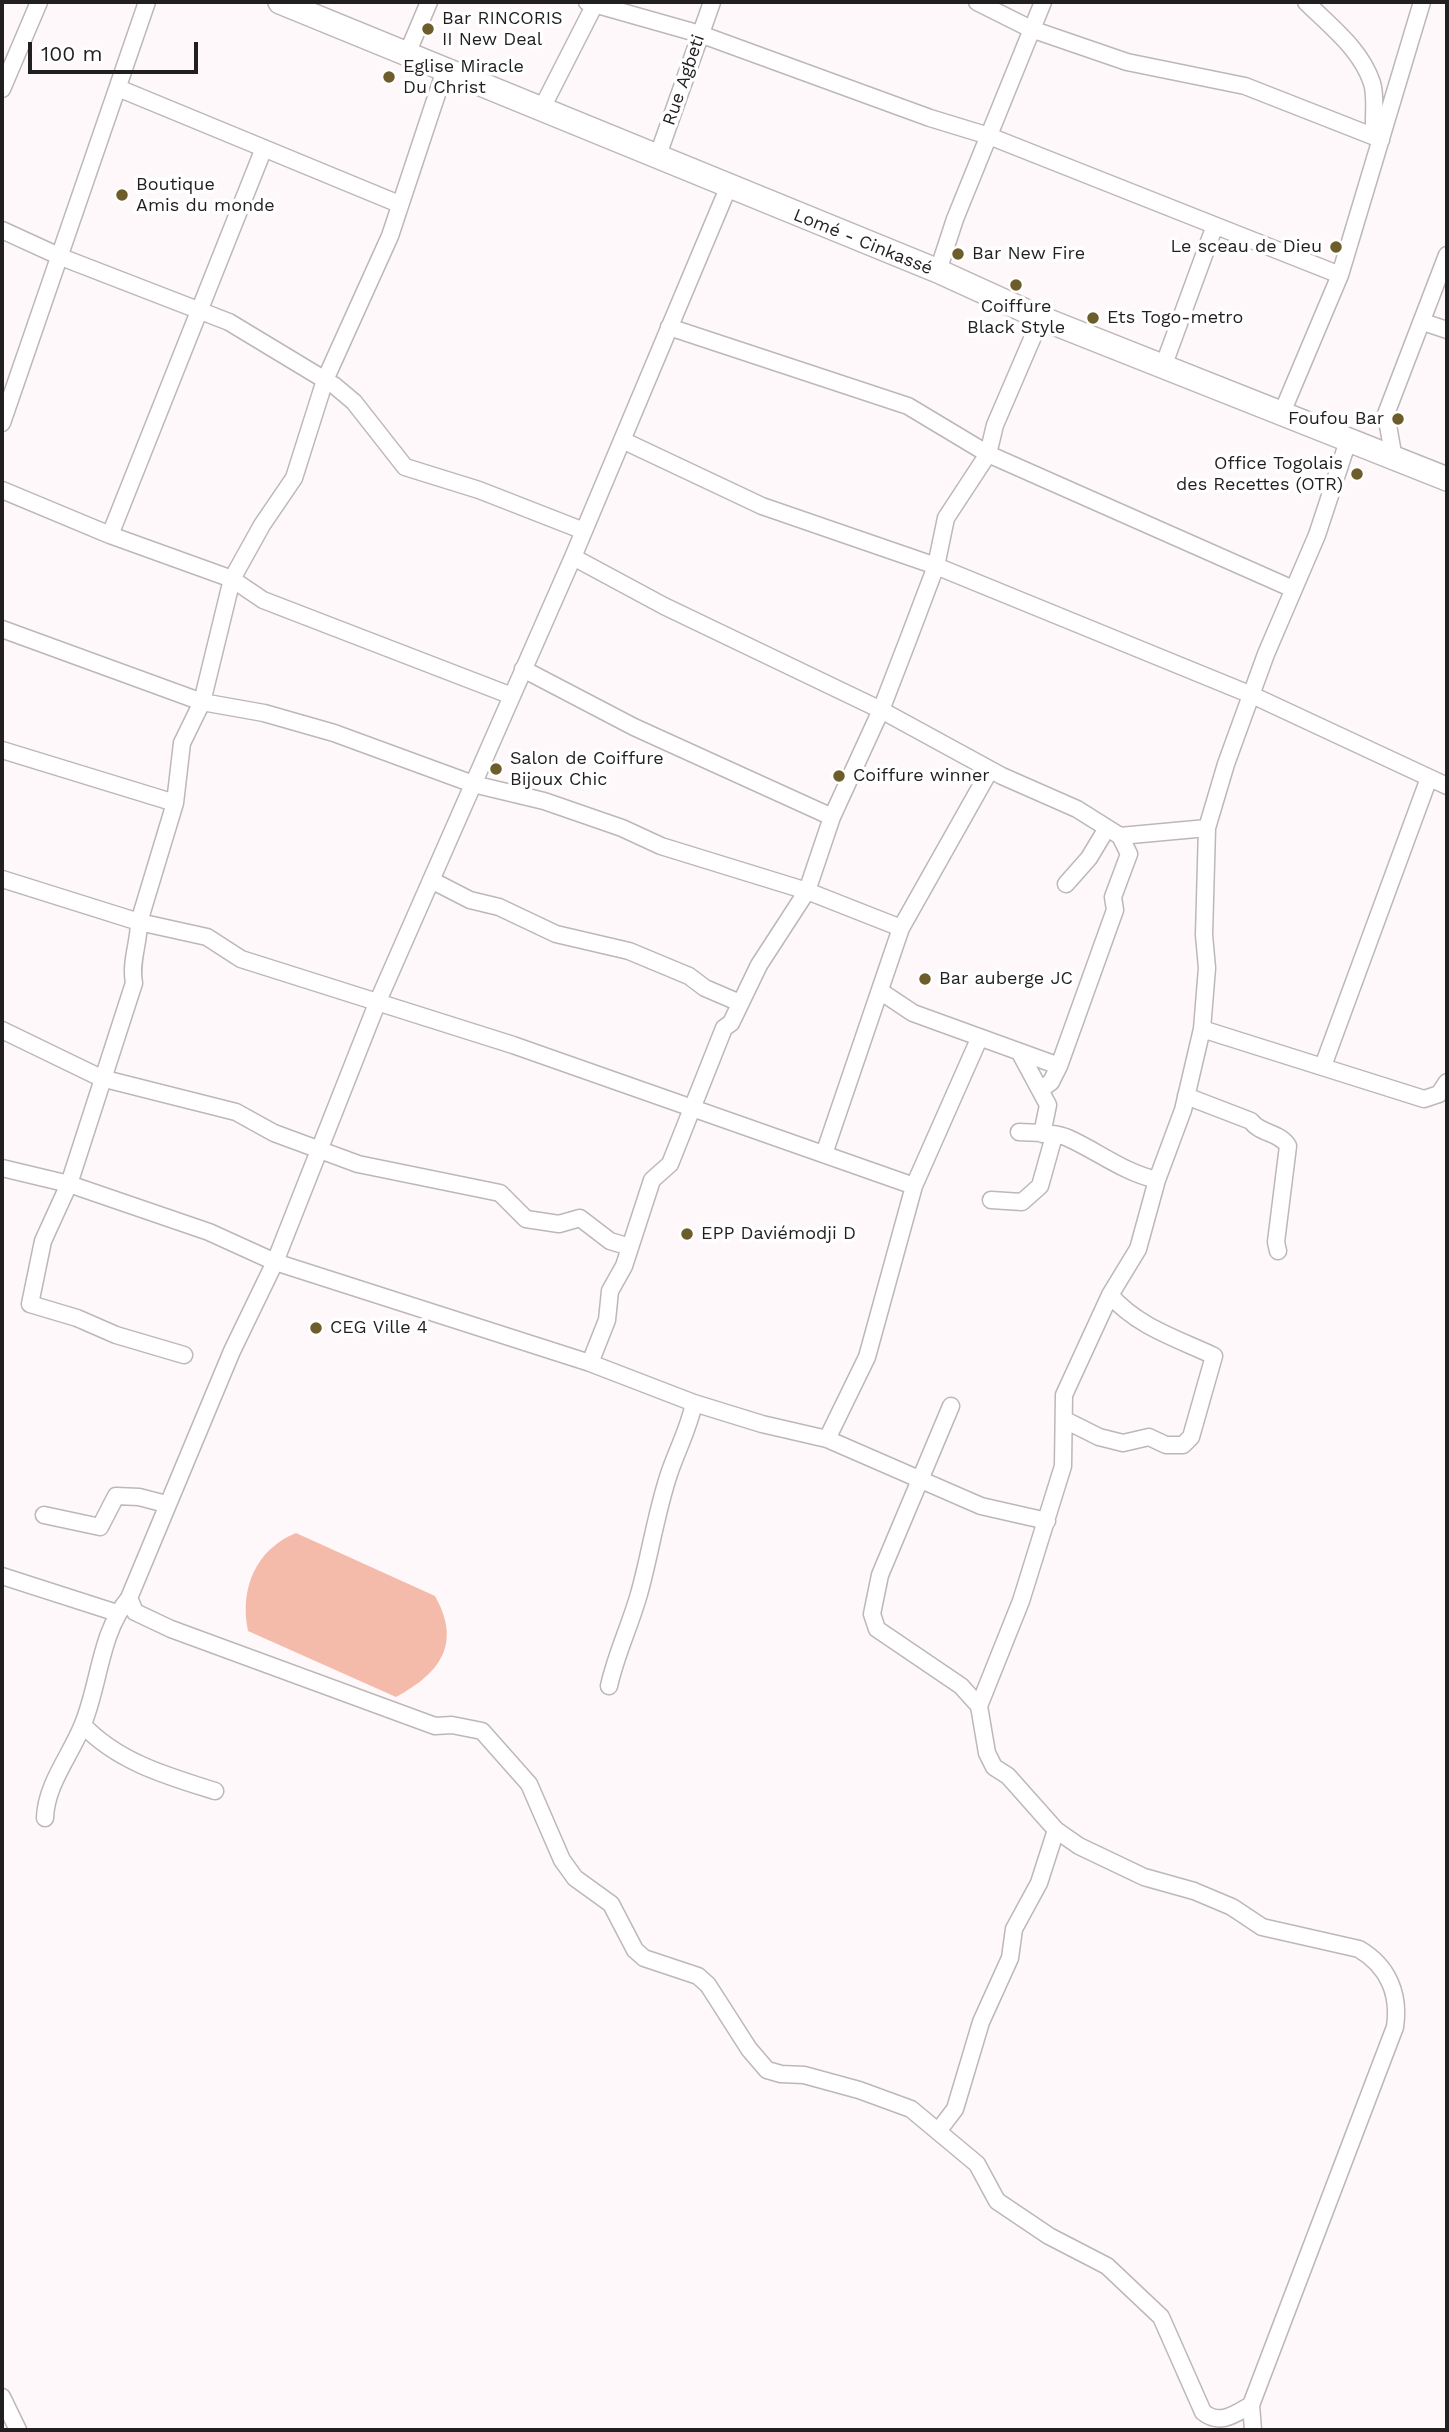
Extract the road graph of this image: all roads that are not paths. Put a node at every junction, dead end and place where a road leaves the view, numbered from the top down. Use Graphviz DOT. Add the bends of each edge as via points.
graph roads {
  1 [pos="39,2"];
  2 [pos="147,2"];
  3 [pos="280,2"];
  4 [pos="429,2"];
  5 [pos="712,2"];
  6 [pos="977,2"];
  7 [pos="1043,2"];
  8 [pos="1306,2"];
  9 [pos="1422,2"];
  10 [pos="591,4"];
  11 [pos="1031,29"];
  12 [pos="700,34"];
  13 [pos="407,54"];
  14 [pos="445,70"];
  15 [pos="118,88"];
  16 [pos="2,89"];
  17 [pos="541,110"];
  18 [pos="989,136"];
  19 [pos="1378,139"];
  20 [pos="264,148"];
  21 [pos="657,158"];
  22 [pos="728,188"];
  23 [pos="399,204"];
  24 [pos="1214,228"];
  25 [pos="2,230"];
  26 [pos="1447,255"];
  27 [pos="61,257"];
  28 [pos="938,271"];
  29 [pos="1340,275"];
  30 [pos="198,310"];
  31 [pos="1041,318"];
  32 [pos="1423,321"];
  33 [pos="669,327"];
  34 [pos="1447,330"];
  35 [pos="1163,367"];
  36 [pos="325,380"];
  37 [pos="1281,415"];
  38 [pos="2,423"];
  39 [pos="622,440"];
  40 [pos="1348,441"];
  41 [pos="988,454"];
  42 [pos="1394,459"];
  43 [pos="1447,479"];
  44 [pos="2,490"];
  45 [pos="584,531"];
  46 [pos="110,535"];
  47 [pos="573,557"];
  48 [pos="936,566"];
  49 [pos="232,579"];
  50 [pos="1293,589"];
  51 [pos="2,629"];
  52 [pos="523,669"];
  53 [pos="1251,695"];
  54 [pos="512,696"];
  55 [pos="202,702"];
  56 [pos="881,710"];
  57 [pos="2,750"];
  58 [pos="990,770"];
  59 [pos="1429,778"];
  60 [pos="474,784"];
  61 [pos="1447,786"];
  62 [pos="175,803"];
  63 [pos="832,817"];
  64 [pos="1207,828"];
  65 [pos="1113,832"];
  66 [pos="2,879"];
  67 [pos="431,880"];
  68 [pos="1066,884"];
  69 [pos="807,891"];
  70 [pos="139,922"];
  71 [pos="901,928"];
  72 [pos="880,991"];
  73 [pos="378,1002"];
  74 [pos="740,1003"];
  75 [pos="1202,1029"];
  76 [pos="2,1030"];
  77 [pos="979,1039"];
  78 [pos="1020,1053"];
  79 [pos="1059,1066"];
  80 [pos="1324,1066"];
  81 [pos="101,1078"];
  82 [pos="1447,1082"];
  83 [pos="1040,1090"];
  84 [pos="1186,1096"];
  85 [pos="692,1106"];
  86 [pos="1019,1132"];
  87 [pos="1048,1135"];
  88 [pos="320,1148"];
  89 [pos="824,1154"];
  90 [pos="2,1168"];
  91 [pos="1157,1180"];
  92 [pos="69,1184"];
  93 [pos="914,1186"];
  94 [pos="991,1200"];
  95 [pos="630,1247"];
  96 [pos="1278,1251"];
  97 [pos="275,1262"];
  98 [pos="1110,1295"];
  99 [pos="184,1355"];
  100 [pos="590,1363"];
  101 [pos="694,1403"];
  102 [pos="951,1406"];
  103 [pos="1065,1420"];
  104 [pos="828,1439"];
  105 [pos="922,1480"];
  106 [pos="166,1504"];
  107 [pos="44,1515"];
  108 [pos="1047,1521"];
  109 [pos="2,1576"];
  110 [pos="129,1598"];
  111 [pos="117,1613"];
  112 [pos="610,1686"];
  113 [pos="979,1706"];
  114 [pos="83,1725"];
  115 [pos="215,1791"];
  116 [pos="44,1818"];
  117 [pos="1056,1830"];
  118 [pos="939,2130"];
  119 [pos="2,2398"];
  120 [pos="1251,2405"];
  121 [pos="18,2430"];
  122 [pos="1253,2430"];
  1 -- 16 [label="street"];
  2 -- 15 [label="street"];
  3 -- 13 [label="highway, Lomé - Cinkassé"];
  4 -- 13 [label="street"];
  5 -- 12 [label="street, Rue Agbeti"];
  6 -- 11 [label="street"];
  7 -- 11 [label="street"];
  8 -- 19 [label="street" via="1358,54 1373,85 1372,118"];
  9 -- 19 [label="street"];
  10 -- 12 [label="street"];
  10 -- 17 [label="street"];
  11 -- 18 [label="street"];
  11 -- 19 [label="street" via="1127,62 1245,86"];
  12 -- 18 [label="street"];
  12 -- 21 [label="street, Rue Agbeti"];
  13 -- 14 [label="highway, Lomé - Cinkassé"];
  14 -- 17 [label="highway, Lomé - Cinkassé"];
  14 -- 23 [label="street"];
  15 -- 20 [label="street"];
  15 -- 27 [label="street"];
  17 -- 21 [label="highway, Lomé - Cinkassé"];
  18 -- 24 [label="street"];
  18 -- 28 [label="street"];
  19 -- 29 [label="street"];
  20 -- 23 [label="street"];
  20 -- 30 [label="street"];
  21 -- 22 [label="highway, Lomé - Cinkassé"];
  22 -- 28 [label="highway, Lomé - Cinkassé"];
  22 -- 33 [label="street"];
  23 -- 36 [label="street" via="390,236"];
  24 -- 29 [label="street"];
  24 -- 35 [label="street"];
  25 -- 27 [label="street"];
  26 -- 32 [label="street"];
  27 -- 30 [label="street"];
  27 -- 38 [label="street"];
  28 -- 31 [label="highway, Lomé - Cinkassé"];
  29 -- 37 [label="street"];
  30 -- 36 [label="street" via="229,322"];
  30 -- 46 [label="street"];
  31 -- 35 [label="highway, Lomé - Cinkassé"];
  31 -- 41 [label="street" via="995,425"];
  32 -- 34 [label="street"];
  32 -- 42 [label="street" via="1386,414"];
  33 -- 39 [label="street"];
  33 -- 41 [label="street" via="908,406"];
  35 -- 37 [label="highway, Lomé - Cinkassé"];
  36 -- 45 [label="street" via="354,402 405,467 479,489"];
  36 -- 49 [label="street" via="294,478"];
  37 -- 40 [label="highway, Lomé - Cinkassé"];
  39 -- 45 [label="street"];
  39 -- 48 [label="street" via="762,506"];
  40 -- 42 [label="highway, Lomé - Cinkassé"];
  40 -- 50 [label="street" via="1317,535"];
  41 -- 48 [label="street" via="946,518"];
  41 -- 50 [label="street"];
  42 -- 43 [label="highway, Lomé - Cinkassé"];
  44 -- 46 [label="street"];
  45 -- 47 [label="street"];
  46 -- 49 [label="street"];
  47 -- 52 [label="street"];
  47 -- 56 [label="street"];
  48 -- 53 [label="street"];
  48 -- 56 [label="street"];
  49 -- 54 [label="street" via="263,600"];
  49 -- 55 [label="street"];
  50 -- 53 [label="street"];
  51 -- 55 [label="street"];
  52 -- 54 [label="street"];
  52 -- 63 [label="street" via="634,727"];
  53 -- 59 [label="street"];
  53 -- 64 [label="street"];
  54 -- 60 [label="street"];
  55 -- 60 [label="street" via="334,733"];
  55 -- 62 [label="street" via="182,743"];
  56 -- 58 [label="street"];
  56 -- 63 [label="street"];
  57 -- 62 [label="street"];
  58 -- 65 [label="street" via="1077,809"];
  58 -- 71 [label="street"];
  59 -- 61 [label="street"];
  59 -- 80 [label="street"];
  60 -- 67 [label="street"];
  60 -- 69 [label="street" via="544,801 661,846"];
  62 -- 70 [label="street"];
  63 -- 69 [label="street"];
  64 -- 65 [label="street"];
  64 -- 75 [label="street"];
  65 -- 68 [label="street"];
  65 -- 79 [label="street" via="1129,854 1113,897 1115,910"];
  66 -- 70 [label="street"];
  67 -- 73 [label="street"];
  67 -- 74 [label="street" via="556,934 629,951"];
  69 -- 71 [label="street"];
  69 -- 74 [label="street"];
  70 -- 73 [label="street" via="207,937 242,959"];
  70 -- 81 [label="street" via="131,968 134,983"];
  71 -- 72 [label="street"];
  72 -- 77 [label="street" via="913,1013"];
  72 -- 89 [label="street"];
  73 -- 85 [label="street"];
  73 -- 88 [label="street"];
  74 -- 85 [label="street" via="731,1024 724,1028"];
  75 -- 80 [label="street"];
  75 -- 84 [label="street"];
  76 -- 81 [label="street"];
  77 -- 78 [label="street"];
  77 -- 93 [label="street"];
  78 -- 79 [label="street"];
  78 -- 83 [label="street"];
  79 -- 83 [label="street" via="1051,1082"];
  80 -- 82 [label="street" via="1424,1099 1439,1094"];
  81 -- 88 [label="street" via="236,1112 274,1133"];
  81 -- 92 [label="street"];
  83 -- 87 [label="street" via="1048,1105"];
  84 -- 91 [label="street"];
  84 -- 96 [label="street" via="1251,1121 1285,1140"];
  85 -- 89 [label="street"];
  85 -- 95 [label="street" via="670,1164 652,1180"];
  86 -- 87 [label="street"];
  87 -- 91 [label="street" via="1066,1136 1139,1176"];
  87 -- 94 [label="street" via="1040,1186 1022,1202"];
  88 -- 95 [label="street" via="358,1164 500,1193 527,1219 559,1224 580,1218 610,1241"];
  88 -- 97 [label="street"];
  89 -- 93 [label="street"];
  90 -- 92 [label="street"];
  91 -- 98 [label="street" via="1138,1249"];
  92 -- 97 [label="street" via="209,1233"];
  92 -- 99 [label="street" via="43,1241 30,1304"];
  93 -- 104 [label="street" via="867,1357"];
  95 -- 100 [label="street" via="610,1292 607,1320"];
  97 -- 100 [label="street"];
  97 -- 106 [label="street"];
  98 -- 103 [label="street" via="1064,1395"];
  98 -- 103 [label="street" via="1125,1313 1150,1328 1214,1356 1191,1437 1183,1445 1166,1445 1149,1437 1123,1443"];
  100 -- 101 [label="street"];
  101 -- 104 [label="street"];
  101 -- 112 [label="street" via="669,1474"];
  102 -- 105 [label="street"];
  103 -- 108 [label="street" via="1063,1465"];
  104 -- 105 [label="street"];
  105 -- 108 [label="street" via="981,1506"];
  105 -- 113 [label="street" via="880,1574 872,1614 877,1629 961,1686"];
  106 -- 107 [label="street" via="116,1496 100,1527"];
  106 -- 110 [label="street"];
  108 -- 113 [label="street"];
  109 -- 111 [label="street"];
  110 -- 111 [label="street"];
  110 -- 118 [label="street" via="135,1612 171,1629 435,1726 482,1731 529,1784 562,1860 575,1878 611,1904 635,1950 644,1958 698,1976 708,1985 758,2063 781,2074 804,2074 888,2099"];
  111 -- 114 [label="street"];
  113 -- 117 [label="street" via="994,1767 1008,1776"];
  114 -- 115 [label="street" via="101,1745 137,1764"];
  114 -- 116 [label="street" via="45,1801"];
  117 -- 118 [label="street" via="1039,1883 1014,1929 1010,1958 981,2022 955,2109"];
  117 -- 120 [label="street" via="1144,1877 1220,1902 1262,1927 1359,1950 1373,1958 1390,1979 1398,2007 1395,2027"];
  118 -- 120 [label="street" via="977,2164 997,2201 1049,2236 1107,2266 1161,2316 1203,2412 1215,2419 1229,2418"];
  119 -- 121 [label="street"];
  120 -- 122 [label="street"];
}
